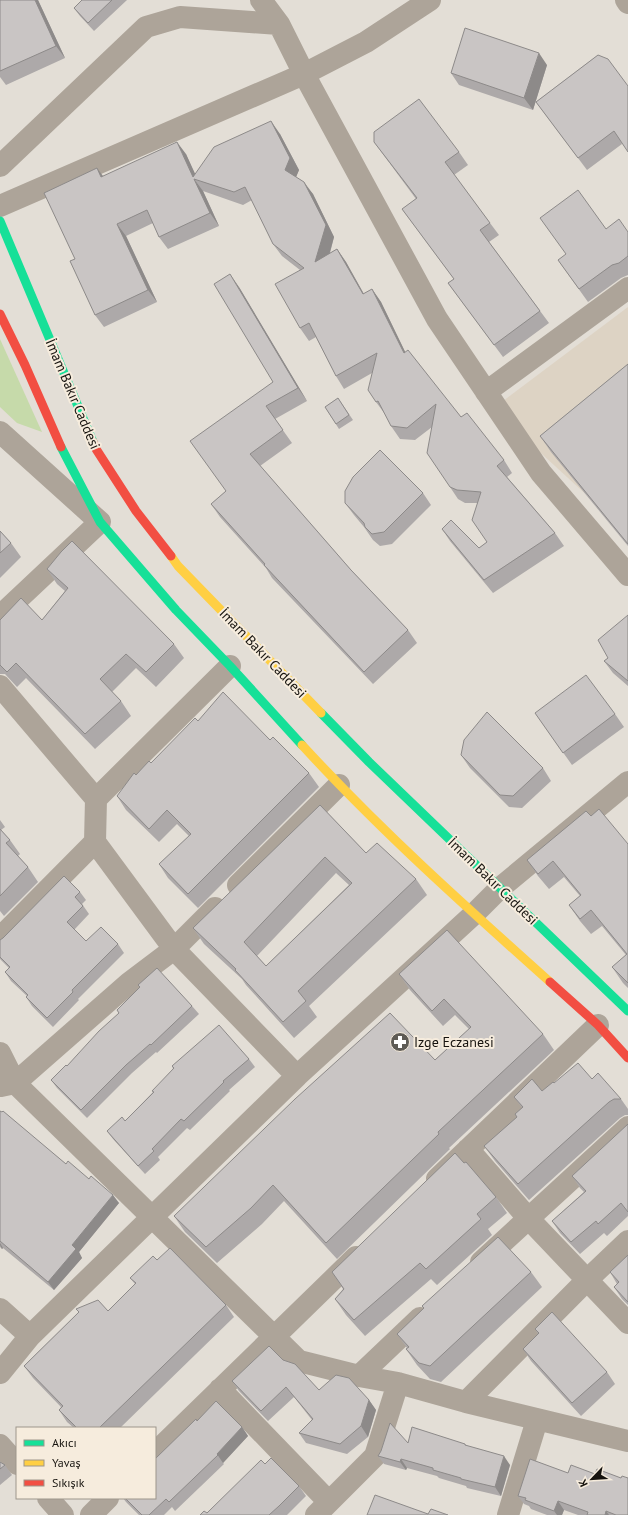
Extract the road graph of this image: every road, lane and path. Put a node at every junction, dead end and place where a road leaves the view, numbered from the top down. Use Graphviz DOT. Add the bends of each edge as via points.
graph roads {
  1 [pos="261,0"];
  2 [pos="430,0"];
  3 [pos="626,0"];
  4 [pos="628,4"];
  5 [pos="279,24"];
  6 [pos="304,74"];
  7 [pos="0,166"];
  8 [pos="0,206"];
  9 [pos="0,221"];
  10 [pos="628,288"];
  11 [pos="0,314"];
  12 [pos="486,392"];
  13 [pos="0,432"];
  14 [pos="100,522"];
  15 [pos="628,575"];
  16 [pos="0,616"];
  17 [pos="230,666"];
  18 [pos="0,686"];
  19 [pos="628,782"];
  20 [pos="339,785"];
  21 [pos="96,799"];
  22 [pos="95,842"];
  23 [pos="500,888"];
  24 [pos="474,914"];
  25 [pos="0,938"];
  26 [pos="174,949"];
  27 [pos="628,1012"];
  28 [pos="598,1025"];
  29 [pos="0,1053"];
  30 [pos="628,1058"];
  31 [pos="297,1076"];
  32 [pos="8,1085"];
  33 [pos="628,1127"];
  34 [pos="468,1149"];
  35 [pos="422,1193"];
  36 [pos="152,1218"];
  37 [pos="528,1218"];
  38 [pos="628,1241"];
  39 [pos="371,1243"];
  40 [pos="469,1272"];
  41 [pos="587,1280"];
  42 [pos="434,1305"];
  43 [pos="0,1309"];
  44 [pos="628,1323"];
  45 [pos="30,1336"];
  46 [pos="273,1338"];
  47 [pos="0,1373"];
  48 [pos="359,1376"];
  49 [pos="398,1383"];
  50 [pos="220,1389"];
  51 [pos="466,1402"];
  52 [pos="536,1420"];
  53 [pos="628,1441"];
  54 [pos="0,1445"];
  55 [pos="156,1452"];
  56 [pos="16,1463"];
  57 [pos="49,1499"];
  58 [pos="107,1499"];
  59 [pos="322,1508"];
  60 [pos="63,1515"];
  61 [pos="91,1515"];
  62 [pos="508,1515"];
  1 -- 5 [label="street"];
  2 -- 6 [label="street" via="366,42"];
  3 -- 4 [label="street"];
  5 -- 6 [label="street"];
  5 -- 7 [label="street" via="180,17 146,27"];
  6 -- 8 [label="street"];
  6 -- 12 [label="street" via="437,319"];
  9 -- 23 [label="main road, İmam Bakır Caddesi" via="96,449 136,511 178,566 369,762"];
  10 -- 12 [label="street"];
  11 -- 14 [label="main road" via="25,364 66,460"];
  12 -- 15 [label="street" via="541,473"];
  13 -- 14 [label="street"];
  14 -- 16 [label="street"];
  14 -- 17 [label="main road" via="176,610"];
  17 -- 20 [label="main road"];
  17 -- 21 [label="street"];
  18 -- 21 [label="street"];
  19 -- 23 [label="street"];
  20 -- 24 [label="main road"];
  20 -- 26 [label="street"];
  21 -- 22 [label="street"];
  22 -- 25 [label="street"];
  22 -- 26 [label="street"];
  23 -- 24 [label="street"];
  23 -- 27 [label="main road, İmam Bakır Caddesi"];
  24 -- 28 [label="main road"];
  24 -- 31 [label="street"];
  26 -- 31 [label="street"];
  26 -- 32 [label="street" via="129,983"];
  28 -- 30 [label="main road"];
  28 -- 34 [label="street"];
  29 -- 32 [label="street"];
  31 -- 36 [label="street"];
  32 -- 36 [label="street"];
  33 -- 37 [label="street"];
  34 -- 35 [label="street"];
  34 -- 37 [label="street"];
  36 -- 45 [label="street"];
  36 -- 46 [label="street"];
  37 -- 40 [label="street"];
  37 -- 41 [label="street"];
  38 -- 41 [label="street"];
  39 -- 46 [label="street"];
  41 -- 44 [label="street"];
  41 -- 51 [label="street"];
  42 -- 48 [label="street"];
  43 -- 45 [label="street"];
  45 -- 47 [label="street"];
  46 -- 48 [label="street" via="299,1361"];
  46 -- 50 [label="street"];
  48 -- 49 [label="street"];
  49 -- 51 [label="street"];
  49 -- 59 [label="street" via="375,1456"];
  50 -- 55 [label="street"];
  50 -- 59 [label="street"];
  51 -- 52 [label="street"];
  52 -- 53 [label="street"];
  52 -- 62 [label="street"];
  54 -- 56 [label="street"];
  57 -- 60 [label="street"];
  58 -- 61 [label="street"];
}
